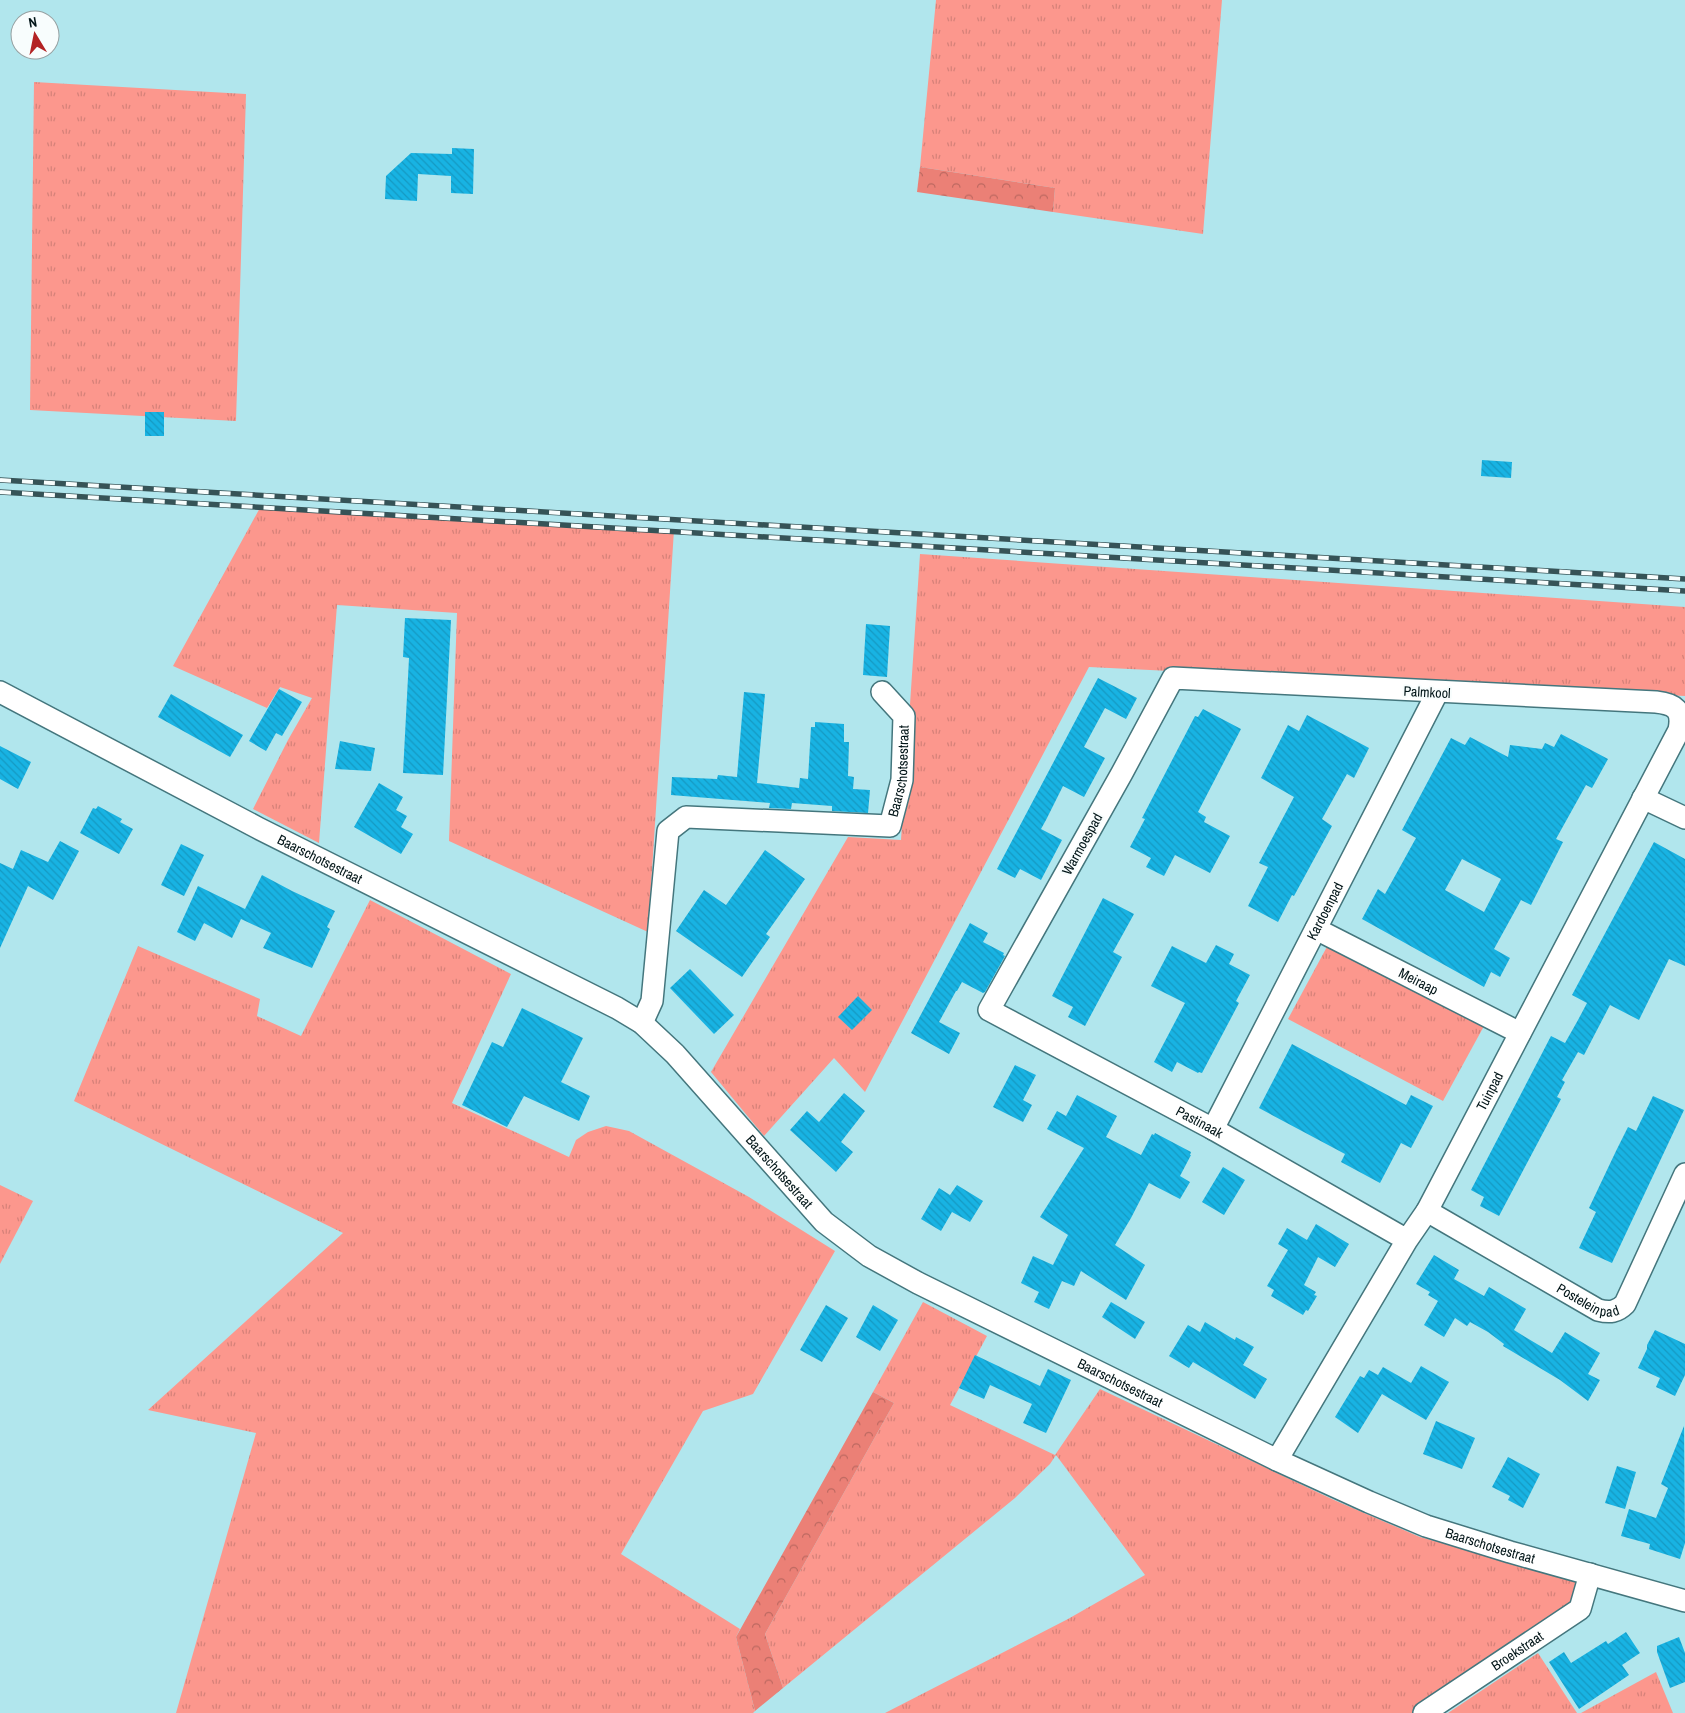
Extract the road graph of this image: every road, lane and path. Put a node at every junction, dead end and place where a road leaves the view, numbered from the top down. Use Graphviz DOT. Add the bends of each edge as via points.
graph roads {
  1 [pos="1173,678"];
  2 [pos="0,692"];
  3 [pos="882,692"];
  4 [pos="1437,692"];
  5 [pos="1679,712"];
  6 [pos="1643,798"];
  7 [pos="1685,818"];
  8 [pos="1316,929"];
  9 [pos="989,1010"];
  10 [pos="642,1023"];
  11 [pos="1520,1033"];
  12 [pos="1213,1129"];
  13 [pos="1685,1174"];
  14 [pos="1427,1211"];
  15 [pos="1407,1240"];
  16 [pos="1276,1460"];
  17 [pos="1590,1574"];
  18 [pos="1685,1600"];
  19 [pos="1424,1713"];
  1 -- 4 [label="street, Palmkool"];
  1 -- 9 [label="street, Warmoespad"];
  2 -- 10 [label="street, Baarschotsestraat" via="258,828"];
  3 -- 10 [label="street, Baarschotsestraat" via="904,716 902,780 890,826 686,817 668,831 652,1001"];
  4 -- 5 [label="street, Palmkool" via="1656,702 1672,706"];
  4 -- 8 [label="street, Kardoenpad"];
  5 -- 6 [label="street, Tuinpad" via="1679,730"];
  6 -- 7 [label="street"];
  6 -- 11 [label="street, Tuinpad"];
  8 -- 11 [label="street, Meiraap"];
  8 -- 12 [label="street, Kardoenpad"];
  9 -- 12 [label="street, Pastinaak"];
  10 -- 16 [label="street, Baarschotsestraat" via="675,1054 824,1222 869,1256 970,1310"];
  11 -- 14 [label="street, Tuinpad"];
  12 -- 15 [label="street, Pastinaak"];
  13 -- 14 [label="street, Posteleinpad" via="1625,1304 1609,1312 1598,1310"];
  14 -- 15 [label="street, Tuinpad"];
  15 -- 16 [label="street, Tuinpad"];
  16 -- 17 [label="street, Baarschotsestraat" via="1426,1526"];
  17 -- 18 [label="street, Baarschotsestraat"];
  17 -- 19 [label="street, Broekstraat" via="1580,1609"];
}
